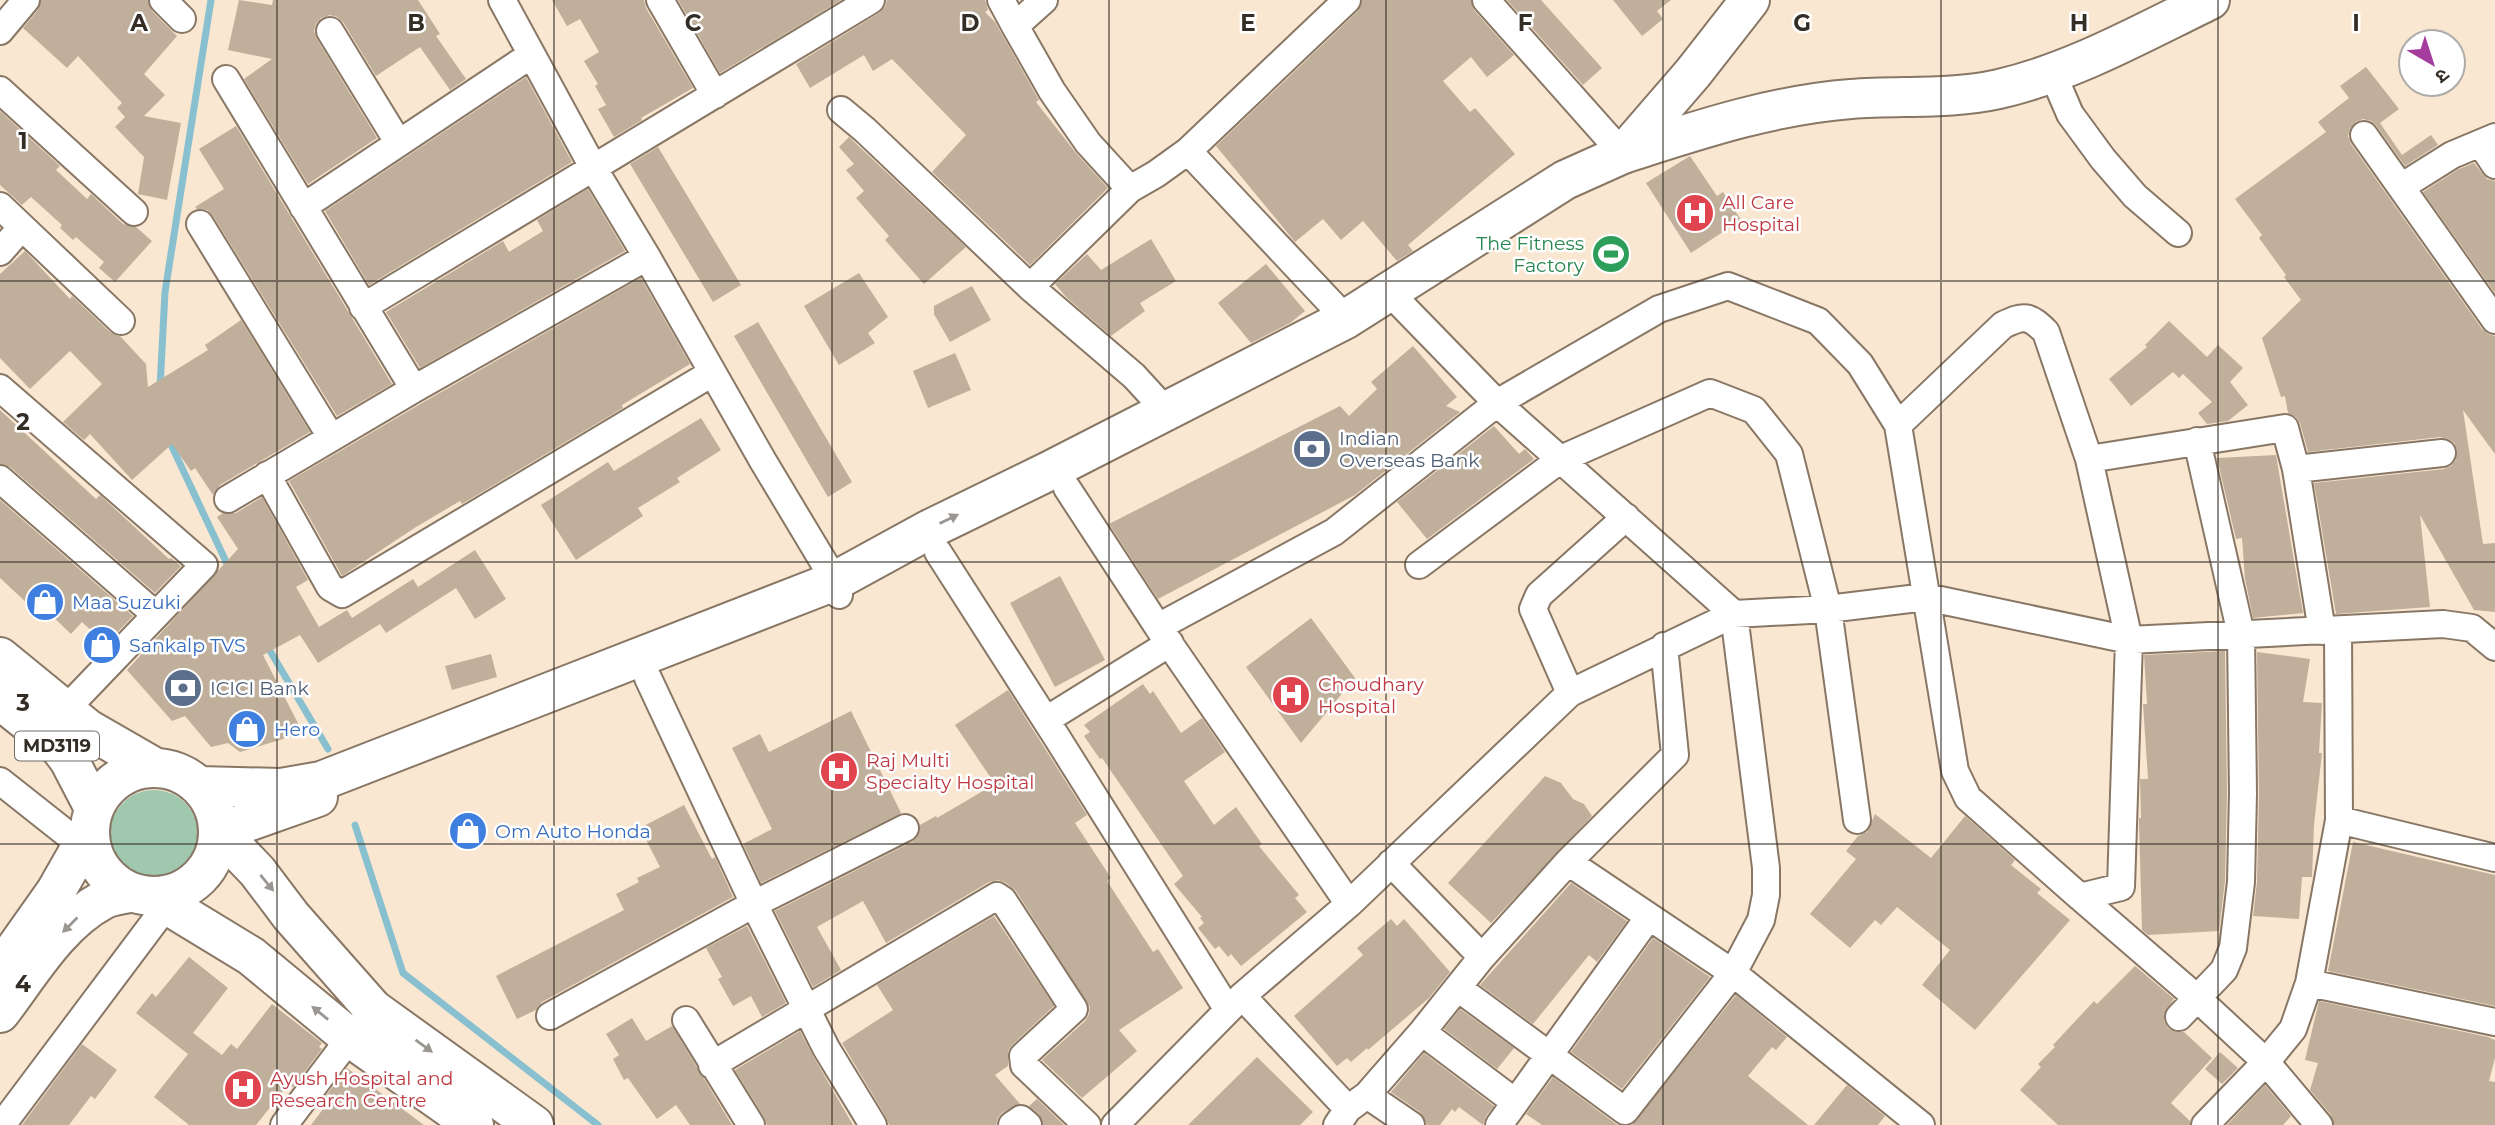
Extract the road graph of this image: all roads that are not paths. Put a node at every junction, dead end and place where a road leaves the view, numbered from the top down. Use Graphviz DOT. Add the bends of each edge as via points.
graph roads {
  1 [pos="26,0"];
  2 [pos="163,0"];
  3 [pos="502,0"];
  4 [pos="660,0"];
  5 [pos="871,0"];
  6 [pos="1001,0"];
  7 [pos="1044,0"];
  8 [pos="1348,0"];
  9 [pos="1486,0"];
  10 [pos="1750,0"];
  11 [pos="2210,0"];
  12 [pos="183,19"];
  13 [pos="1015,26"];
  14 [pos="0,31"];
  15 [pos="330,31"];
  16 [pos="531,55"];
  17 [pos="2052,72"];
  18 [pos="226,79"];
  19 [pos="0,90"];
  20 [pos="715,95"];
  21 [pos="841,110"];
  22 [pos="2364,135"];
  23 [pos="398,142"];
  24 [pos="2490,149"];
  25 [pos="1188,151"];
  26 [pos="1623,154"];
  27 [pos="594,169"];
  28 [pos="2400,187"];
  29 [pos="1130,189"];
  30 [pos="0,206"];
  31 [pos="303,207"];
  32 [pos="134,212"];
  33 [pos="200,223"];
  34 [pos="22,227"];
  35 [pos="2178,233"];
  36 [pos="0,252"];
  37 [pos="647,257"];
  38 [pos="1030,287"];
  39 [pos="1398,300"];
  40 [pos="363,307"];
  41 [pos="1346,319"];
  42 [pos="2495,320"];
  43 [pos="121,321"];
  44 [pos="712,373"];
  45 [pos="0,388"];
  46 [pos="414,389"];
  47 [pos="1497,403"];
  48 [pos="1167,412"];
  49 [pos="1898,425"];
  50 [pos="331,437"];
  51 [pos="2197,441"];
  52 [pos="2442,453"];
  53 [pos="2089,458"];
  54 [pos="1561,459"];
  55 [pos="2296,468"];
  56 [pos="267,475"];
  57 [pos="0,479"];
  58 [pos="1067,488"];
  59 [pos="228,499"];
  60 [pos="1626,517"];
  61 [pos="938,552"];
  62 [pos="1419,565"];
  63 [pos="837,589"];
  64 [pos="1926,597"];
  65 [pos="1828,609"];
  66 [pos="1734,614"];
  67 [pos="156,615"];
  68 [pos="2330,631"];
  69 [pos="2241,634"];
  70 [pos="1164,635"];
  71 [pos="2129,640"];
  72 [pos="1664,646"];
  73 [pos="2495,647"];
  74 [pos="0,657"];
  75 [pos="648,678"];
  76 [pos="1570,693"];
  77 [pos="0,700"];
  78 [pos="64,711"];
  79 [pos="1046,720"];
  80 [pos="154,767"];
  81 [pos="0,781"];
  82 [pos="200,786"];
  83 [pos="1857,820"];
  84 [pos="2339,820"];
  85 [pos="88,828"];
  86 [pos="905,828"];
  87 [pos="219,834"];
  88 [pos="2495,858"];
  89 [pos="1568,862"];
  90 [pos="1391,863"];
  91 [pos="2080,897"];
  92 [pos="150,898"];
  93 [pos="754,904"];
  94 [pos="1349,904"];
  95 [pos="1648,918"];
  96 [pos="1482,957"];
  97 [pos="0,970"];
  98 [pos="1734,973"];
  99 [pos="2309,983"];
  100 [pos="1458,988"];
  101 [pos="2197,998"];
  102 [pos="1235,1003"];
  103 [pos="807,1008"];
  104 [pos="0,1013"];
  105 [pos="550,1016"];
  106 [pos="2179,1017"];
  107 [pos="686,1020"];
  108 [pos="2495,1022"];
  109 [pos="361,1023"];
  110 [pos="1422,1032"];
  111 [pos="1548,1056"];
  112 [pos="2266,1062"];
  113 [pos="712,1065"];
  114 [pos="1351,1110"];
  115 [pos="1509,1117"];
  116 [pos="2,1125"];
  117 [pos="284,1125"];
  118 [pos="474,1125"];
  119 [pos="534,1125"];
  120 [pos="751,1125"];
  121 [pos="873,1125"];
  122 [pos="1012,1125"];
  123 [pos="1028,1125"];
  124 [pos="1087,1125"];
  125 [pos="1115,1125"];
  126 [pos="1410,1125"];
  127 [pos="1921,1125"];
  128 [pos="2206,1125"];
  129 [pos="2319,1125"];
  1 -- 14 [label="street"];
  2 -- 12 [label="street"];
  3 -- 16 [label="street"];
  4 -- 20 [label="street"];
  5 -- 20 [label="street"];
  6 -- 13 [label="street"];
  7 -- 13 [label="street"];
  8 -- 25 [label="street"];
  9 -- 26 [label="street"];
  10 -- 26 [label="main road"];
  11 -- 17 [label="main road" via="2103,53"];
  13 -- 29 [label="street" via="1088,143"];
  15 -- 23 [label="street"];
  16 -- 23 [label="street"];
  16 -- 27 [label="street"];
  17 -- 26 [label="main road" via="1999,89 1944,97 1803,104 1715,124"];
  17 -- 35 [label="street" via="2070,114 2103,159 2135,196"];
  18 -- 31 [label="street"];
  19 -- 32 [label="street"];
  20 -- 27 [label="street"];
  21 -- 38 [label="street"];
  22 -- 28 [label="street"];
  23 -- 31 [label="street"];
  24 -- 28 [label="street" via="2452,155"];
  25 -- 29 [label="street"];
  25 -- 41 [label="street"];
  26 -- 39 [label="main road" via="1565,180"];
  27 -- 37 [label="street"];
  27 -- 40 [label="street"];
  28 -- 42 [label="street"];
  29 -- 38 [label="street"];
  30 -- 34 [label="street"];
  31 -- 40 [label="street"];
  33 -- 50 [label="street"];
  34 -- 36 [label="street"];
  34 -- 43 [label="street"];
  37 -- 44 [label="street"];
  37 -- 46 [label="street"];
  38 -- 48 [label="street" via="1134,376"];
  39 -- 41 [label="main road"];
  39 -- 47 [label="street"];
  39 -- 58 [label="main road" via="1208,415"];
  40 -- 46 [label="street"];
  41 -- 48 [label="main road"];
  44 -- 56 [label="street" via="342,594 330,587"];
  44 -- 63 [label="street"];
  45 -- 67 [label="street" via="204,565"];
  46 -- 50 [label="street"];
  47 -- 49 [label="street" via="1659,309 1728,286 1818,321 1860,364"];
  47 -- 54 [label="street"];
  47 -- 70 [label="street" via="1334,531"];
  63 -- 48 [label="main road, one-way" via="930,529"];
  49 -- 53 [label="street" via="2003,326 2019,317 2034,320 2046,332"];
  49 -- 64 [label="street"];
  50 -- 56 [label="street"];
  51 -- 53 [label="street"];
  51 -- 55 [label="street" via="2285,428"];
  51 -- 69 [label="street"];
  52 -- 55 [label="street"];
  53 -- 71 [label="street"];
  54 -- 60 [label="street"];
  54 -- 62 [label="street"];
  54 -- 65 [label="street" via="1710,393 1754,410 1789,454"];
  55 -- 68 [label="street"];
  56 -- 59 [label="street"];
  57 -- 67 [label="street"];
  58 -- 61 [label="main road"];
  58 -- 70 [label="street"];
  60 -- 66 [label="street"];
  60 -- 76 [label="street" via="1539,595 1533,609"];
  61 -- 63 [label="main road"];
  61 -- 79 [label="street"];
  63 -- 75 [label="main road"];
  63 -- 82 [label="main road" via="321,781 281,788"];
  64 -- 65 [label="street"];
  64 -- 71 [label="street"];
  64 -- 91 [label="street" via="1955,771 1969,798"];
  65 -- 66 [label="street"];
  65 -- 83 [label="street"];
  66 -- 72 [label="street"];
  66 -- 98 [label="street" via="1766,868 1761,920"];
  67 -- 78 [label="street"];
  68 -- 69 [label="street"];
  68 -- 73 [label="street" via="2443,624 2472,628"];
  68 -- 84 [label="street"];
  69 -- 71 [label="street"];
  69 -- 101 [label="street" via="2243,793 2237,917 2233,948 2224,970"];
  70 -- 79 [label="street"];
  70 -- 94 [label="street"];
  71 -- 91 [label="street" via="2121,887"];
  72 -- 76 [label="street"];
  72 -- 89 [label="street" via="1675,755"];
  74 -- 78 [label="main road, MD3119"];
  75 -- 87 [label="main road"];
  75 -- 93 [label="street"];
  76 -- 90 [label="street"];
  77 -- 85 [label="main road, MD3119" via="69,760"];
  78 -- 80 [label="main road, MD3119"];
  79 -- 102 [label="street"];
  80 -- 82 [label="main road" via="179,772"];
  80 -- 85 [label="main road" via="129,772 108,786"];
  81 -- 85 [label="street"];
  82 -- 87 [label="main road" via="214,807"];
  84 -- 88 [label="street"];
  84 -- 99 [label="street"];
  85 -- 92 [label="main road" via="94,858 108,879"];
  85 -- 97 [label="main road" via="44,910"];
  86 -- 93 [label="street"];
  87 -- 92 [label="main road" via="214,857 193,884"];
  87 -- 109 [label="main road, one-way" via="257,871 291,916"];
  89 -- 95 [label="street"];
  89 -- 96 [label="street"];
  90 -- 94 [label="street"];
  90 -- 96 [label="street"];
  91 -- 101 [label="street"];
  92 -- 104 [label="main road, one-way" via="105,898 77,918"];
  109 -- 92 [label="main road, one-way"];
  92 -- 116 [label="street"];
  93 -- 103 [label="street"];
  93 -- 105 [label="street"];
  94 -- 102 [label="street"];
  95 -- 98 [label="street"];
  95 -- 111 [label="street"];
  96 -- 100 [label="street"];
  98 -- 111 [label="street" via="1625,1111"];
  98 -- 127 [label="street"];
  99 -- 108 [label="street"];
  99 -- 112 [label="street" via="2293,1029"];
  100 -- 110 [label="street"];
  100 -- 111 [label="street"];
  101 -- 106 [label="street"];
  101 -- 112 [label="street"];
  102 -- 114 [label="street"];
  102 -- 125 [label="street"];
  103 -- 113 [label="street"];
  103 -- 121 [label="street"];
  103 -- 124 [label="street" via="1000,897 1074,1009 1023,1056 1024,1065"];
  107 -- 113 [label="street"];
  109 -- 117 [label="street"];
  109 -- 118 [label="main road"];
  109 -- 119 [label="main road, one-way"];
  110 -- 114 [label="street"];
  110 -- 115 [label="street"];
  111 -- 115 [label="street"];
  112 -- 128 [label="street"];
  112 -- 129 [label="street"];
  113 -- 120 [label="street"];
  114 -- 126 [label="street"];
  122 -- 123 [label="street" via="1021,1119"];
}
